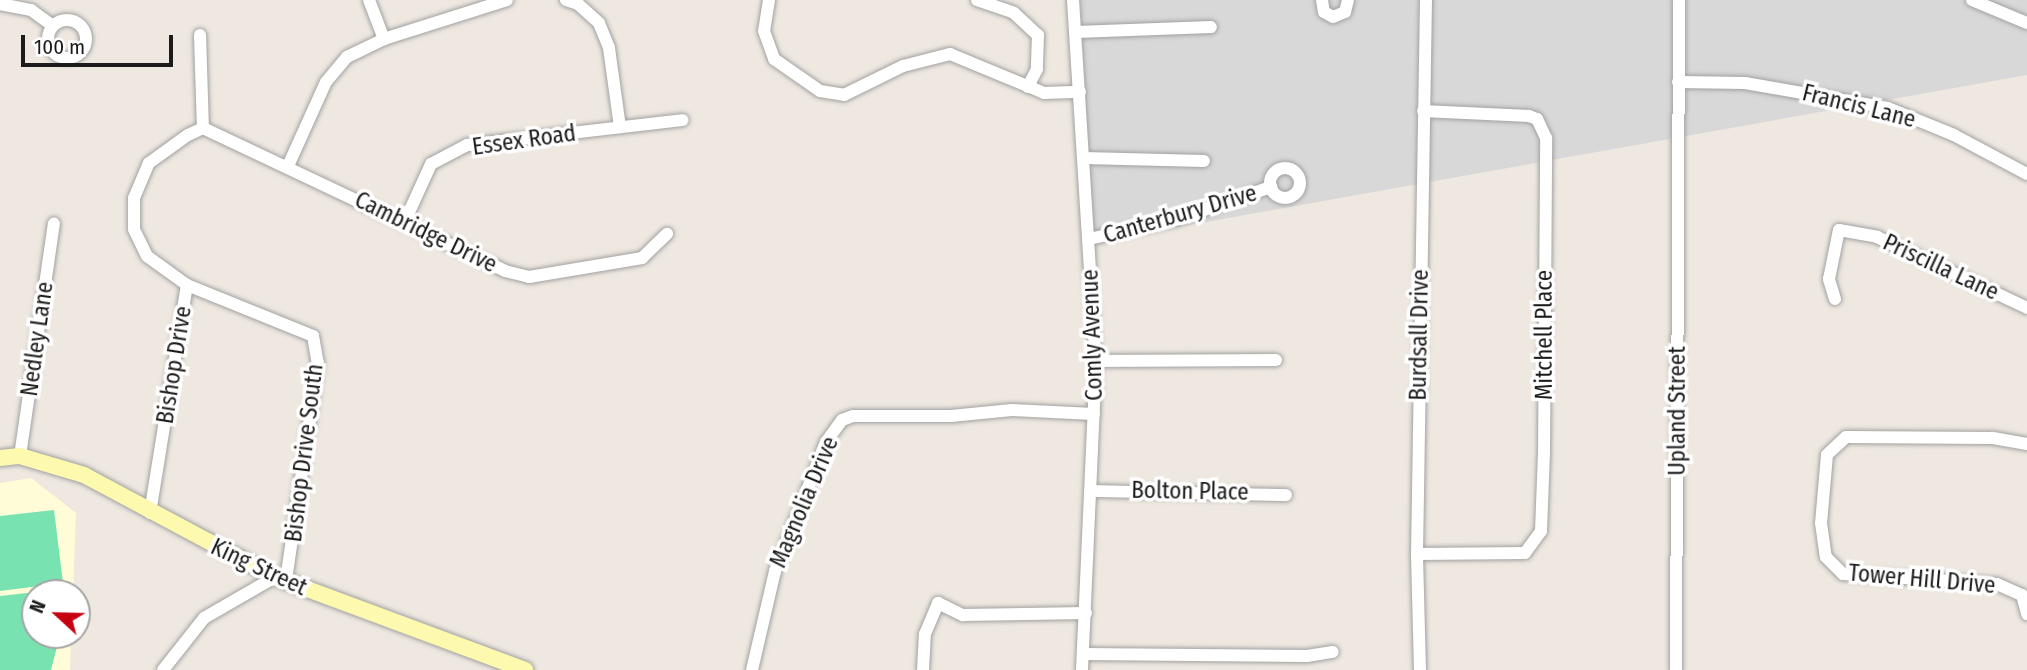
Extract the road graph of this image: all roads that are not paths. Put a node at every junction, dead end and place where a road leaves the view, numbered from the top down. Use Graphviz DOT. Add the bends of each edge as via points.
graph roads {
  1 [pos="369,0"];
  2 [pos="507,0"];
  3 [pos="566,0"];
  4 [pos="769,0"];
  5 [pos="976,0"];
  6 [pos="1073,0"];
  7 [pos="1322,0"];
  8 [pos="1348,0"];
  9 [pos="1426,0"];
  10 [pos="1679,0"];
  11 [pos="1972,0"];
  12 [pos="0,4"];
  13 [pos="2027,23"];
  14 [pos="53,26"];
  15 [pos="1211,27"];
  16 [pos="1076,32"];
  17 [pos="200,34"];
  18 [pos="384,39"];
  19 [pos="1678,82"];
  20 [pos="1028,87"];
  21 [pos="1080,92"];
  22 [pos="1423,111"];
  23 [pos="683,121"];
  24 [pos="620,127"];
  25 [pos="203,128"];
  26 [pos="1084,158"];
  27 [pos="1204,161"];
  28 [pos="288,166"];
  29 [pos="2027,174"];
  30 [pos="1271,187"];
  31 [pos="405,221"];
  32 [pos="54,223"];
  33 [pos="667,234"];
  34 [pos="1089,239"];
  35 [pos="187,285"];
  36 [pos="1835,299"];
  37 [pos="2027,308"];
  38 [pos="1276,360"];
  39 [pos="1096,361"];
  40 [pos="1094,414"];
  41 [pos="2027,444"];
  42 [pos="20,456"];
  43 [pos="0,458"];
  44 [pos="1093,491"];
  45 [pos="1286,495"];
  46 [pos="150,513"];
  47 [pos="1416,554"];
  48 [pos="281,579"];
  49 [pos="1086,613"];
  50 [pos="2027,614"];
  51 [pos="1083,653"];
  52 [pos="1333,653"];
  53 [pos="163,670"];
  54 [pos="525,670"];
  55 [pos="752,670"];
  56 [pos="923,670"];
  57 [pos="1082,670"];
  58 [pos="1420,670"];
  59 [pos="1432,670"];
  60 [pos="1676,670"];
  1 -- 18 [label="street"];
  2 -- 18 [label="street"];
  3 -- 24 [label="street" via="592,17 604,36"];
  4 -- 20 [label="street" via="764,31 771,53 779,65 820,91 844,95 903,66 950,54"];
  5 -- 20 [label="street" via="1014,13 1038,36 1037,69"];
  6 -- 16 [label="street, Comly Avenue"];
  7 -- 8 [label="street" via="1324,12 1334,17 1345,12"];
  9 -- 22 [label="street, Burdsall Drive"];
  10 -- 19 [label="street, Upland Street"];
  11 -- 13 [label="street"];
  12 -- 14 [label="street" via="31,10"];
  15 -- 16 [label="street"];
  16 -- 21 [label="street, Comly Avenue"];
  17 -- 25 [label="street"];
  18 -- 28 [label="street" via="347,57 326,82"];
  19 -- 29 [label="street, Francis Lane" via="1745,83 1888,108 1954,135"];
  19 -- 60 [label="street, Upland Street"];
  20 -- 21 [label="street" via="1056,94"];
  21 -- 26 [label="street, Comly Avenue"];
  22 -- 47 [label="street, Burdsall Drive"];
  22 -- 47 [label="street, Mitchell Place" via="1529,116 1537,119 1546,138 1544,454 1541,531 1525,553"];
  23 -- 24 [label="street, Essex Road"];
  24 -- 31 [label="street, Essex Road" via="467,145 431,164"];
  25 -- 28 [label="street, Cambridge Drive"];
  25 -- 35 [label="street, Bishop Drive" via="149,163 134,198 134,229 147,256"];
  26 -- 27 [label="street"];
  26 -- 34 [label="street, Comly Avenue"];
  28 -- 31 [label="street, Cambridge Drive"];
  30 -- 34 [label="street, Canterbury Drive" via="1175,220"];
  31 -- 33 [label="street, Cambridge Drive" via="505,271 529,277 642,258"];
  32 -- 42 [label="street, Nedley Lane"];
  34 -- 39 [label="street, Comly Avenue"];
  35 -- 46 [label="street, Bishop Drive"];
  35 -- 48 [label="street, Bishop Drive South" via="313,336 318,363"];
  36 -- 37 [label="street, Priscilla Lane" via="1829,279 1839,230 1877,237"];
  38 -- 39 [label="street"];
  39 -- 40 [label="street, Comly Avenue"];
  40 -- 44 [label="street, Comly Avenue"];
  40 -- 55 [label="street, Magnolia Drive" via="1012,410 842,420 825,442 775,571"];
  41 -- 50 [label="street, Tower Hill Drive" via="1992,438 1846,437 1827,455 1821,523 1826,557 1843,574 1987,582 2015,589 2026,601"];
  42 -- 43 [label="main road, King Street"];
  42 -- 46 [label="main road, King Street" via="84,475"];
  44 -- 45 [label="street, Bolton Place"];
  44 -- 49 [label="street, Comly Avenue"];
  46 -- 48 [label="main road, King Street"];
  47 -- 58 [label="street, Burdsall Drive"];
  48 -- 53 [label="street" via="204,618"];
  48 -- 54 [label="main road, King Street"];
  49 -- 51 [label="street, Comly Avenue"];
  49 -- 56 [label="street" via="963,614 938,603 925,635"];
  51 -- 52 [label="street"];
  51 -- 57 [label="street, Comly Avenue"];
  58 -- 59 [label="street"];
}
